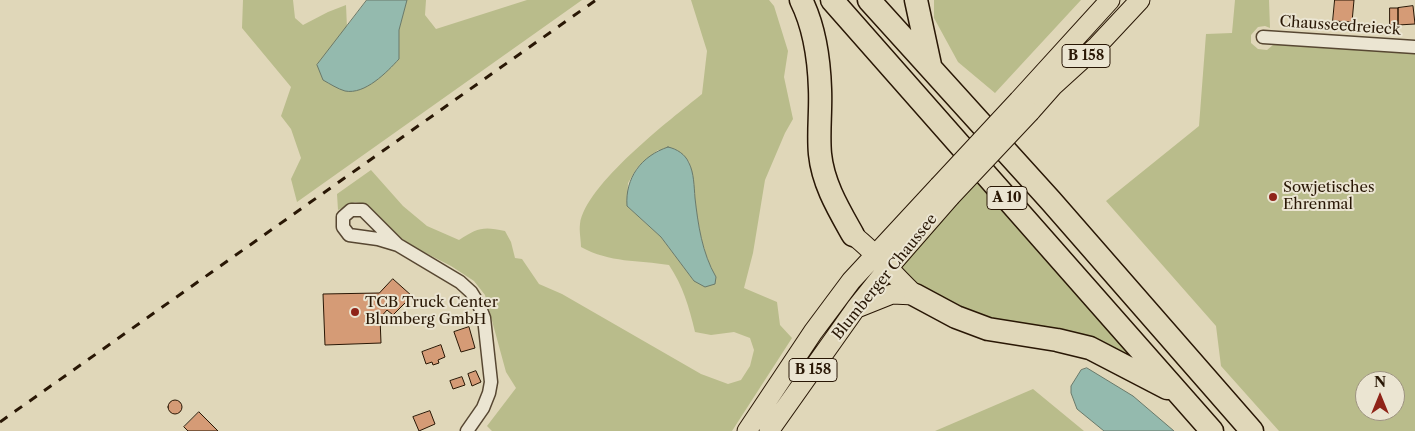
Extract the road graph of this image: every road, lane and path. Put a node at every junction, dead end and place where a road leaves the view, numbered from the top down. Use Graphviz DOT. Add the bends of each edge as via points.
graph roads {
  1 [pos="801,0"];
  2 [pos="832,0"];
  3 [pos="869,0"];
  4 [pos="916,0"];
  5 [pos="1110,0"];
  6 [pos="1140,0"];
  7 [pos="1263,37"];
  8 [pos="1415,47"];
  9 [pos="931,69"];
  10 [pos="1024,106"];
  11 [pos="945,191"];
  12 [pos="853,235"];
  13 [pos="398,245"];
  14 [pos="876,254"];
  15 [pos="888,268"];
  16 [pos="851,281"];
  17 [pos="915,295"];
  18 [pos="856,308"];
  19 [pos="1181,396"];
  20 [pos="467,431"];
  21 [pos="747,431"];
  22 [pos="769,431"];
  23 [pos="1212,431"];
  24 [pos="1252,431"];
  1 -- 12 [label="highway" via="814,33 818,57 820,155 833,197"];
  2 -- 19 [label="highway, A 10"];
  3 -- 9 [label="highway, A 10"];
  4 -- 9 [label="highway"];
  5 -- 10 [label="main road, B 158"];
  6 -- 10 [label="main road, B 158" via="1097,46 1053,86"];
  7 -- 8 [label="street, Chausseedreieck"];
  9 -- 24 [label="highway, A 10"];
  10 -- 11 [label="main road, B 158, bridge"];
  11 -- 14 [label="main road, Blumberger Chaussee / B 158"];
  11 -- 15 [label="main road, Blumberger Chaussee / B 158"];
  12 -- 14 [label="main road"];
  12 -- 16 [label="main road" via="855,255"];
  13 -- 20 [label="street" via="460,282 471,292 484,318 492,382 483,408"];
  14 -- 15 [label="main road"];
  14 -- 16 [label="main road, Blumberger Chaussee / B 158"];
  15 -- 17 [label="main road"];
  15 -- 18 [label="main road, Blumberger Chaussee / B 158"];
  16 -- 21 [label="main road, Blumberger Chaussee / B 158"];
  17 -- 18 [label="main road" via="892,294"];
  17 -- 19 [label="highway" via="956,317 988,329 1090,348"];
  18 -- 22 [label="main road, Blumberger Chaussee / B 158"];
  19 -- 23 [label="highway, A 10"];
}
